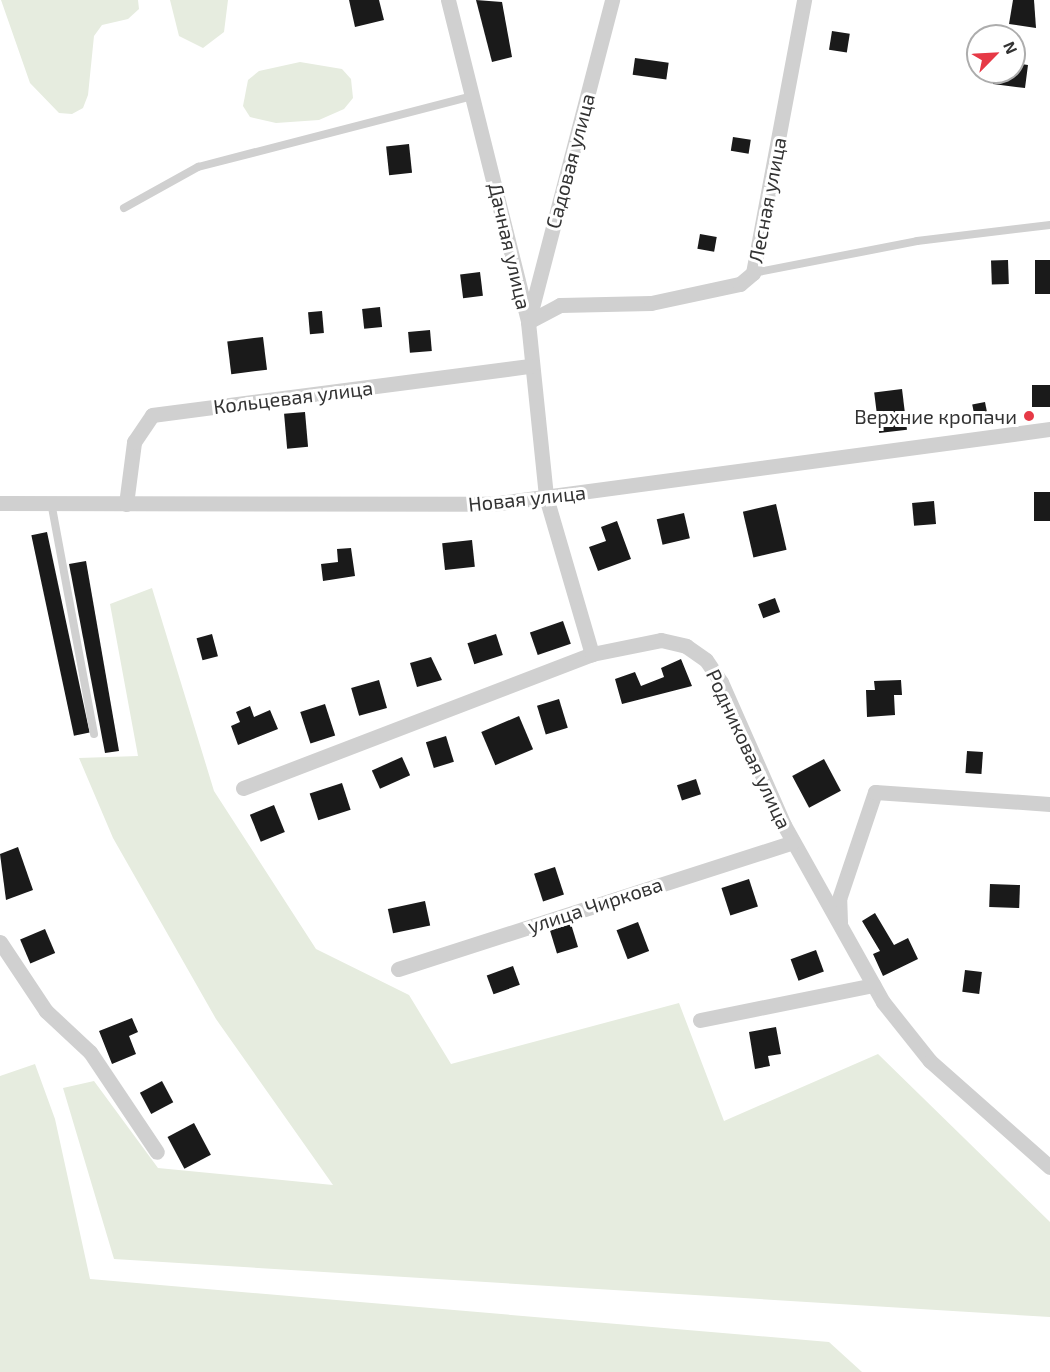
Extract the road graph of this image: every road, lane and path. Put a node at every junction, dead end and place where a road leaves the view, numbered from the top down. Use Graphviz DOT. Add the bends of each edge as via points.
graph roads {
  1 [pos="448,0"];
  2 [pos="612,0"];
  3 [pos="804,0"];
  4 [pos="473,96"];
  5 [pos="124,208"];
  6 [pos="1050,225"];
  7 [pos="753,273"];
  8 [pos="528,322"];
  9 [pos="530,366"];
  10 [pos="1050,429"];
  11 [pos="546,498"];
  12 [pos="51,501"];
  13 [pos="0,503"];
  14 [pos="126,504"];
  15 [pos="592,654"];
  16 [pos="94,734"];
  17 [pos="243,788"];
  18 [pos="1050,804"];
  19 [pos="793,842"];
  20 [pos="841,928"];
  21 [pos="0,942"];
  22 [pos="398,969"];
  23 [pos="874,985"];
  24 [pos="700,1020"];
  25 [pos="157,1152"];
  26 [pos="1050,1167"];
  1 -- 4 [label="street, Дачная улица"];
  2 -- 8 [label="street, Садовая улица"];
  3 -- 7 [label="street, Лесная улица"];
  4 -- 5 [label="lane" via="198,167"];
  4 -- 8 [label="street, Дачная улица"];
  6 -- 7 [label="lane" via="917,241"];
  7 -- 8 [label="street, Лесная улица" via="740,284 651,303 560,305"];
  8 -- 9 [label="street, Дачная улица"];
  9 -- 11 [label="street, Дачная улица"];
  9 -- 14 [label="street, Кольцевая улица" via="152,416 134,442"];
  10 -- 11 [label="street, Новая улица"];
  11 -- 14 [label="street, Новая улица" via="492,504"];
  11 -- 15 [label="street, Дачная улица"];
  12 -- 13 [label="street, Новая улица"];
  12 -- 14 [label="street, Новая улица"];
  12 -- 16 [label="lane"];
  15 -- 17 [label="street, Родниковая улица"];
  15 -- 19 [label="street, Родниковая улица" via="661,640 686,646 706,660 721,682"];
  18 -- 20 [label="street" via="875,792 839,899"];
  19 -- 20 [label="street, Родниковая улица"];
  19 -- 22 [label="street, улица Чиркова"];
  20 -- 23 [label="street, Родниковая улица"];
  21 -- 25 [label="street" via="46,1011 90,1052"];
  23 -- 24 [label="street"];
  23 -- 26 [label="street, Родниковая улица" via="930,1061"];
}
